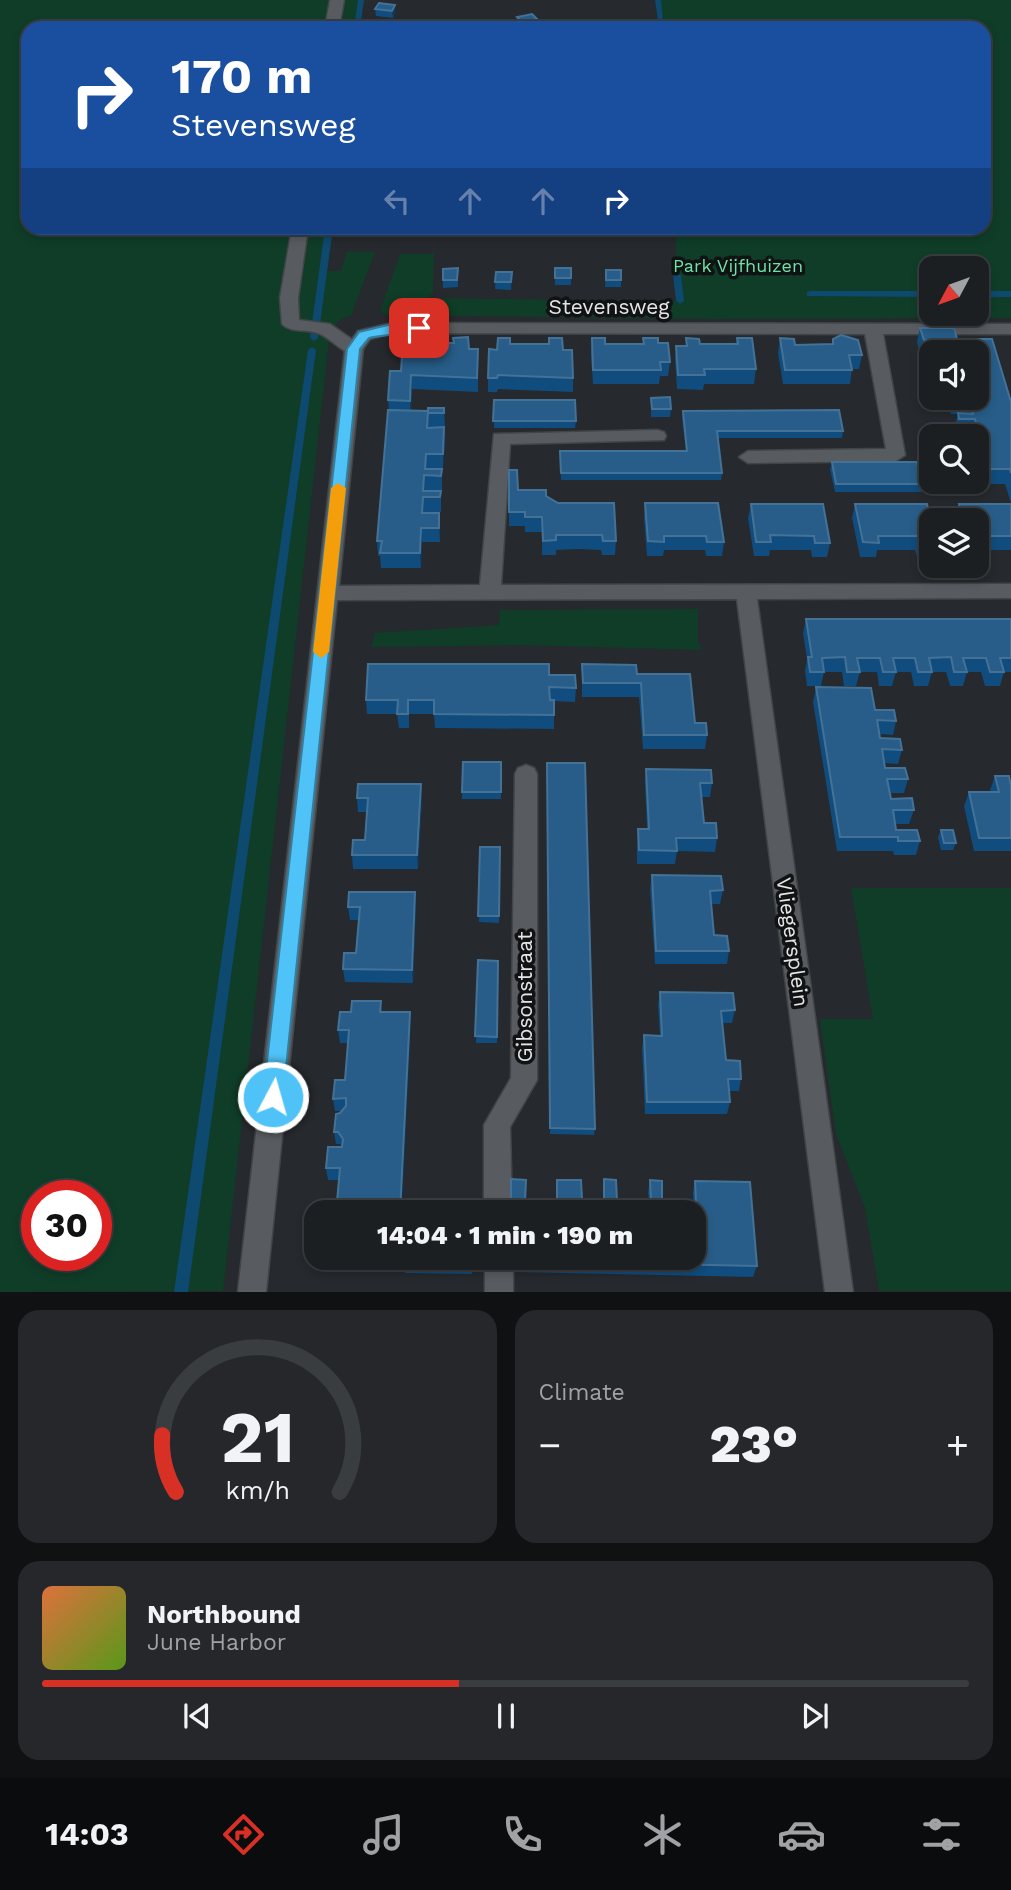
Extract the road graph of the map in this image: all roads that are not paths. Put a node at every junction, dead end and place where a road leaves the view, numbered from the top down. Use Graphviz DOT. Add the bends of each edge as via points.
graph roads {
  1 [pos="337,0"];
  2 [pos="333,21"];
  3 [pos="299,235"];
  4 [pos="873,329"];
  5 [pos="1011,330"];
  6 [pos="354,349"];
  7 [pos="657,436"];
  8 [pos="748,457"];
  9 [pos="746,592"];
  10 [pos="1011,592"];
  11 [pos="327,593"];
  12 [pos="490,593"];
  13 [pos="526,775"];
  14 [pos="498,1200"];
  15 [pos="499,1270"];
  16 [pos="252,1292"];
  17 [pos="499,1292"];
  18 [pos="839,1292"];
  1 -- 2 [label="street"];
  3 -- 6 [label="street" via="289,298 291,324 324,328"];
  4 -- 5 [label="street, Stevensweg"];
  4 -- 6 [label="street, Stevensweg" via="392,328 364,335"];
  4 -- 8 [label="street" via="896,455"];
  6 -- 11 [label="street"];
  7 -- 12 [label="street" via="501,438"];
  9 -- 10 [label="street"];
  9 -- 12 [label="street"];
  9 -- 18 [label="street, Vliegersplein"];
  11 -- 12 [label="street"];
  11 -- 16 [label="street"];
  13 -- 14 [label="street, Gibsonstraat" via="524,1080 497,1125"];
  15 -- 17 [label="street"];
}
